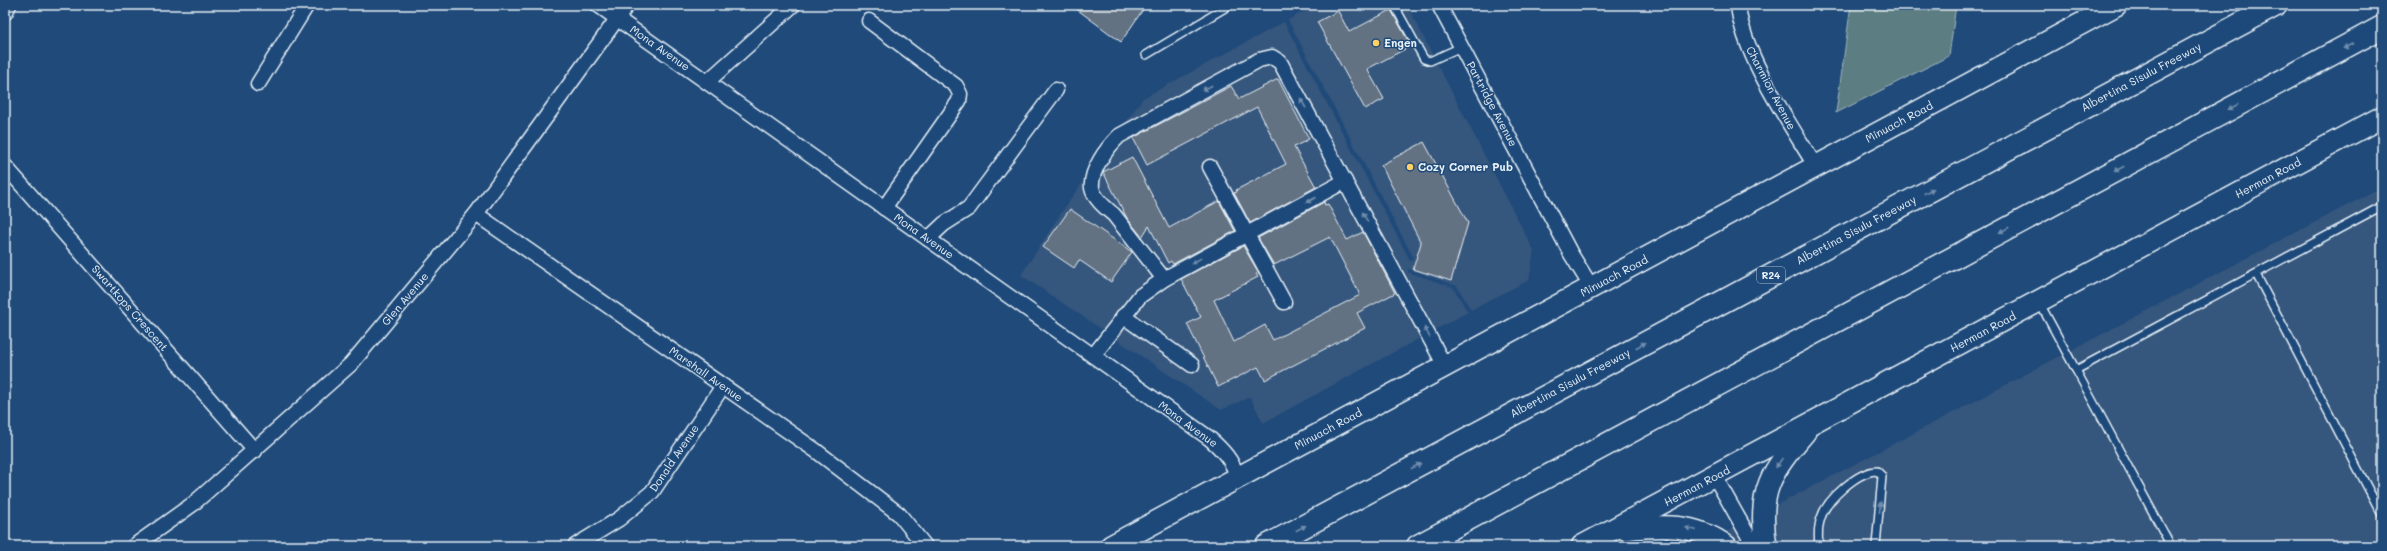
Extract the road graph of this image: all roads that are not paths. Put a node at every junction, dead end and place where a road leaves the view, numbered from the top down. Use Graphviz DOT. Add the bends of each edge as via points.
graph roads {
  1 [pos="9,5"];
  2 [pos="307,5"];
  3 [pos="598,5"];
  4 [pos="627,5"];
  5 [pos="793,5"];
  6 [pos="1230,5"];
  7 [pos="1394,5"];
  8 [pos="1439,5"];
  9 [pos="1738,5"];
  10 [pos="2116,5"];
  11 [pos="2276,5"];
  12 [pos="5,13"];
  13 [pos="617,18"];
  14 [pos="869,21"];
  15 [pos="2382,27"];
  16 [pos="1461,47"];
  17 [pos="1146,55"];
  18 [pos="707,82"];
  19 [pos="258,84"];
  20 [pos="1056,90"];
  21 [pos="2382,117"];
  22 [pos="5,166"];
  23 [pos="1210,167"];
  24 [pos="1816,167"];
  25 [pos="1345,181"];
  26 [pos="2382,206"];
  27 [pos="884,208"];
  28 [pos="476,214"];
  29 [pos="1247,234"];
  30 [pos="928,238"];
  31 [pos="2256,274"];
  32 [pos="1164,279"];
  33 [pos="1592,288"];
  34 [pos="1284,302"];
  35 [pos="2039,302"];
  36 [pos="1123,316"];
  37 [pos="1093,356"];
  38 [pos="1192,365"];
  39 [pos="1445,366"];
  40 [pos="2076,370"];
  41 [pos="723,386"];
  42 [pos="1813,423"];
  43 [pos="255,451"];
  44 [pos="1715,477"];
  45 [pos="1238,478"];
  46 [pos="2382,515"];
  47 [pos="1615,529"];
  48 [pos="134,546"];
  49 [pos="575,546"];
  50 [pos="925,546"];
  51 [pos="1111,546"];
  52 [pos="1267,546"];
  53 [pos="1418,546"];
  54 [pos="1582,546"];
  55 [pos="1726,546"];
  56 [pos="1754,546"];
  57 [pos="1766,546"];
  58 [pos="1819,546"];
  59 [pos="1876,546"];
  60 [pos="2171,546"];
  1 -- 12 [label="street"];
  2 -- 19 [label="street"];
  3 -- 13 [label="street, Mona Avenue"];
  4 -- 13 [label="street, Glen Avenue"];
  5 -- 18 [label="street"];
  6 -- 17 [label="lane"];
  7 -- 16 [label="lane" via="1424,59 1430,61"];
  8 -- 16 [label="street, Partridge Avenue"];
  9 -- 24 [label="street, Charmion Avenue" via="1746,41 1780,108"];
  10 -- 24 [label="main road, Minuach Road"];
  52 -- 11 [label="highway, Albertina Sisulu Freeway / R24, one-way"];
  13 -- 18 [label="street, Mona Avenue"];
  13 -- 28 [label="street, Glen Avenue"];
  14 -- 27 [label="street" via="956,86 960,94 959,101"];
  15 -- 53 [label="highway, one-way"];
  16 -- 33 [label="street, Partridge Avenue" via="1571,254"];
  18 -- 27 [label="street, Mona Avenue"];
  20 -- 30 [label="street" via="969,208"];
  21 -- 35 [label="main road, Herman Road"];
  22 -- 43 [label="street, Swartkops Crescent"];
  23 -- 29 [label="street"];
  24 -- 33 [label="main road, Minuach Road"];
  25 -- 29 [label="street, one-way"];
  25 -- 32 [label="street, one-way" via="1276,58 1259,60 1194,95 1119,136 1107,150 1094,173 1094,193"];
  39 -- 25 [label="street, one-way"];
  26 -- 31 [label="lane"];
  27 -- 30 [label="street, Mona Avenue"];
  28 -- 41 [label="street, Marshall Avenue"];
  28 -- 43 [label="street, Glen Avenue" via="351,364"];
  29 -- 32 [label="street, one-way"];
  29 -- 34 [label="street"];
  30 -- 37 [label="street, Mona Avenue"];
  31 -- 40 [label="lane"];
  31 -- 46 [label="lane"];
  32 -- 36 [label="street" via="1140,296"];
  33 -- 39 [label="main road, Minuach Road"];
  35 -- 40 [label="lane"];
  35 -- 42 [label="main road, Herman Road"];
  36 -- 37 [label="street"];
  36 -- 38 [label="street"];
  37 -- 45 [label="street, Mona Avenue" via="1219,447 1233,463"];
  39 -- 45 [label="main road, Minuach Road"];
  40 -- 60 [label="lane"];
  41 -- 49 [label="street, Donald Avenue" via="652,492 619,519"];
  41 -- 50 [label="street, Marshall Avenue" via="815,450 899,514"];
  42 -- 44 [label="main road, Herman Road"];
  42 -- 57 [label="main road, one-way" via="1779,463 1771,478 1763,510"];
  43 -- 48 [label="street, Glen Avenue" via="193,504"];
  44 -- 47 [label="main road, Herman Road"];
  44 -- 56 [label="street"];
  45 -- 51 [label="main road, Minuach Road"];
  47 -- 54 [label="main road, Herman Road"];
  55 -- 47 [label="main road, one-way" via="1706,534 1685,528 1654,526"];
  59 -- 58 [label="lane, one-way" via="1882,476 1877,471 1867,472 1847,485 1829,503 1821,517"];
}
